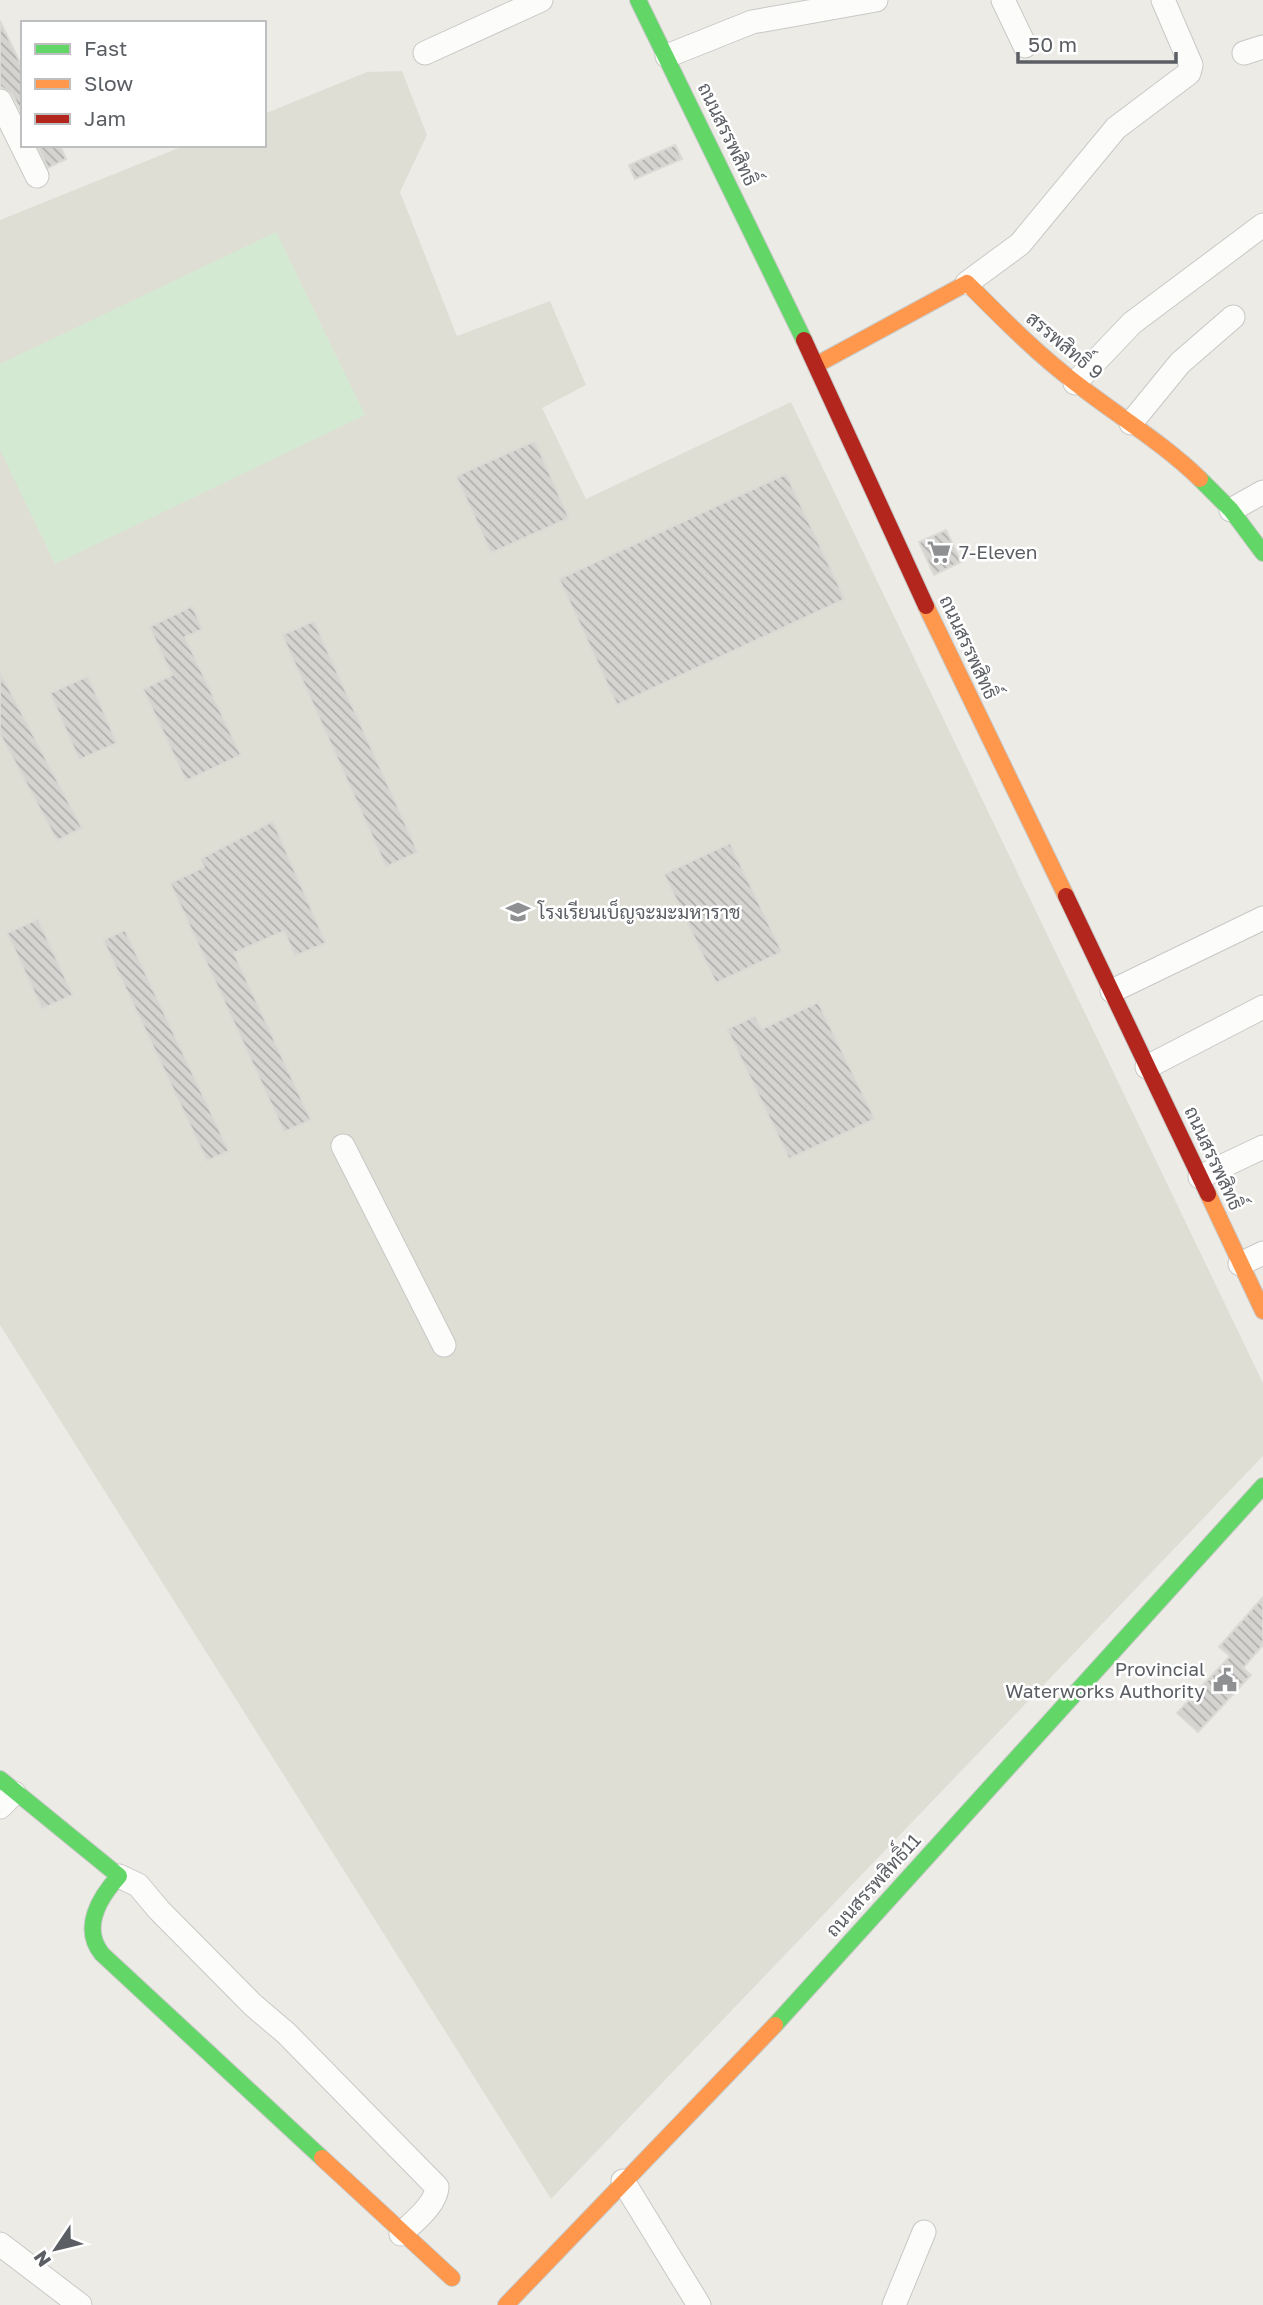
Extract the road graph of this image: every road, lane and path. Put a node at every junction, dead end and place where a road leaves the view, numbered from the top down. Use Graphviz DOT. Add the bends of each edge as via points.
graph roads {
  1 [pos="541,0"];
  2 [pos="638,0"];
  3 [pos="876,0"];
  4 [pos="1003,0"];
  5 [pos="1163,0"];
  6 [pos="1025,46"];
  7 [pos="425,53"];
  8 [pos="667,56"];
  9 [pos="0,101"];
  10 [pos="21,144"];
  11 [pos="23,147"];
  12 [pos="37,176"];
  13 [pos="1263,225"];
  14 [pos="967,284"];
  15 [pos="1233,317"];
  16 [pos="816,365"];
  17 [pos="1075,383"];
  18 [pos="1131,423"];
  19 [pos="1263,492"];
  20 [pos="1231,510"];
  21 [pos="1263,552"];
  22 [pos="1263,918"];
  23 [pos="1112,991"];
  24 [pos="1263,1007"];
  25 [pos="1147,1067"];
  26 [pos="342,1146"];
  27 [pos="1263,1147"];
  28 [pos="1200,1177"];
  29 [pos="1263,1252"];
  30 [pos="1240,1264"];
  31 [pos="1263,1311"];
  32 [pos="444,1345"];
  33 [pos="1263,1486"];
  34 [pos="5,1793"];
  35 [pos="119,1876"];
  36 [pos="623,2181"];
  37 [pos="924,2232"];
  38 [pos="401,2234"];
  39 [pos="3,2253"];
  40 [pos="452,2278"];
  41 [pos="80,2305"];
  42 [pos="506,2305"];
  43 [pos="699,2305"];
  44 [pos="894,2305"];
  1 -- 7 [label="street"];
  2 -- 8 [label="street, ถนนสรรพสิทธิ์"];
  3 -- 8 [label="street" via="752,22"];
  4 -- 6 [label="street"];
  5 -- 14 [label="street" via="1191,65 1189,73 1115,128 1020,244"];
  8 -- 16 [label="street, ถนนสรรพสิทธิ์"];
  9 -- 10 [label="street"];
  11 -- 12 [label="street"];
  13 -- 17 [label="street" via="1132,323"];
  14 -- 16 [label="street"];
  14 -- 17 [label="street, สรรพสิทธิ์ 9"];
  15 -- 18 [label="street" via="1180,363"];
  16 -- 23 [label="street, ถนนสรรพสิทธิ์" via="958,676"];
  17 -- 18 [label="street, สรรพสิทธิ์ 9"];
  18 -- 20 [label="street, สรรพสิทธิ์ 9" via="1176,456"];
  19 -- 20 [label="street"];
  20 -- 21 [label="street, สรรพสิทธิ์ 9"];
  22 -- 23 [label="street"];
  23 -- 25 [label="street, ถนนสรรพสิทธิ์"];
  24 -- 25 [label="street"];
  25 -- 28 [label="street, ถนนสรรพสิทธิ์"];
  26 -- 32 [label="street"];
  27 -- 28 [label="street"];
  28 -- 30 [label="street, ถนนสรรพสิทธิ์"];
  29 -- 30 [label="street"];
  30 -- 31 [label="street, ถนนสรรพสิทธิ์"];
  33 -- 36 [label="street, ถนนสรรพสิทธิ์11" via="778,2022"];
  34 -- 35 [label="street"];
  35 -- 38 [label="street" via="104,1890 93,1924 93,1941 102,1954"];
  35 -- 38 [label="street" via="138,1885 437,2187 436,2195"];
  36 -- 42 [label="street, ถนนสรรพสิทธิ์11"];
  36 -- 43 [label="street"];
  37 -- 44 [label="street"];
  38 -- 40 [label="street"];
  39 -- 41 [label="street"];
}
